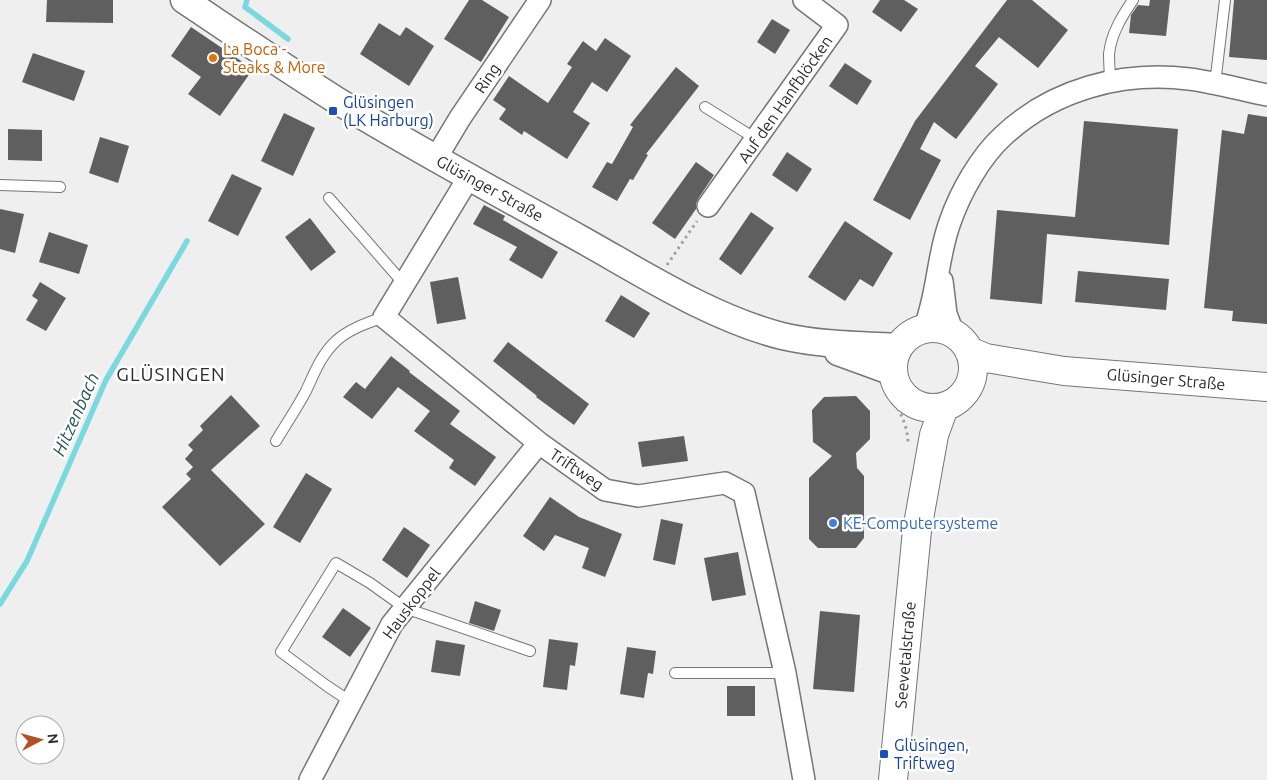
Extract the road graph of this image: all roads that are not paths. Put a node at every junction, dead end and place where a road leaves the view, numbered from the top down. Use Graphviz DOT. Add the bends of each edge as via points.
graph roads {
  1 [pos="184,0"];
  2 [pos="540,0"];
  3 [pos="804,0"];
  4 [pos="1133,0"];
  5 [pos="1225,0"];
  6 [pos="1110,82"];
  7 [pos="1215,84"];
  8 [pos="1267,94"];
  9 [pos="705,108"];
  10 [pos="756,139"];
  11 [pos="436,158"];
  12 [pos="469,177"];
  13 [pos="0,185"];
  14 [pos="60,187"];
  15 [pos="329,198"];
  16 [pos="708,206"];
  17 [pos="939,264"];
  18 [pos="404,284"];
  19 [pos="384,317"];
  20 [pos="924,329"];
  21 [pos="961,342"];
  22 [pos="896,360"];
  23 [pos="1064,370"];
  24 [pos="971,382"];
  25 [pos="1267,387"];
  26 [pos="914,403"];
  27 [pos="944,406"];
  28 [pos="276,441"];
  29 [pos="539,443"];
  30 [pos="917,530"];
  31 [pos="405,608"];
  32 [pos="530,651"];
  33 [pos="675,673"];
  34 [pos="785,673"];
  35 [pos="351,702"];
  36 [pos="310,780"];
  37 [pos="804,780"];
  38 [pos="893,780"];
  1 -- 11 [label="street, Glüsinger Straße" via="282,66"];
  2 -- 11 [label="street, Ring"];
  3 -- 10 [label="street, Auf den Hanfblöcken" via="837,25"];
  4 -- 6 [label="lane" via="1111,42"];
  5 -- 7 [label="lane"];
  6 -- 7 [label="street" via="1156,78"];
  6 -- 17 [label="street" via="1055,99 1002,136 965,190 950,222"];
  7 -- 8 [label="street"];
  9 -- 10 [label="lane"];
  10 -- 16 [label="street, Auf den Hanfblöcken"];
  11 -- 12 [label="street, Glüsinger Straße"];
  12 -- 18 [label="street"];
  12 -- 22 [label="street, Glüsinger Straße" via="700,306 781,336"];
  13 -- 14 [label="lane"];
  15 -- 18 [label="lane"];
  17 -- 20 [label="street"];
  17 -- 21 [label="street" via="946,314"];
  18 -- 19 [label="street"];
  19 -- 28 [label="lane" via="342,337 326,352"];
  19 -- 29 [label="street, Triftweg"];
  20 -- 21 [label="main road, Glüsinger Straße" via="944,329"];
  20 -- 22 [label="main road" via="905,339"];
  21 -- 23 [label="main road, Glüsinger Straße" via="986,358"];
  21 -- 24 [label="main road" via="972,361"];
  22 -- 26 [label="main road" via="897,385"];
  23 -- 24 [label="main road, Glüsinger Straße" via="990,377"];
  23 -- 25 [label="main road, Glüsinger Straße"];
  24 -- 27 [label="main road" via="956,401"];
  26 -- 27 [label="main road" via="924,407"];
  26 -- 30 [label="main road, Seevetalstraße"];
  27 -- 30 [label="main road, Seevetalstraße" via="934,434"];
  29 -- 31 [label="street, Hauskoppel"];
  29 -- 34 [label="street, Triftweg" via="605,490 638,496 725,483 744,493"];
  30 -- 38 [label="main road, Seevetalstraße"];
  31 -- 32 [label="lane"];
  31 -- 35 [label="street, Hauskoppel" via="392,624"];
  31 -- 35 [label="lane" via="336,563 281,652"];
  33 -- 34 [label="lane"];
  34 -- 37 [label="street, Triftweg"];
  35 -- 36 [label="street, Hauskoppel"];
}
